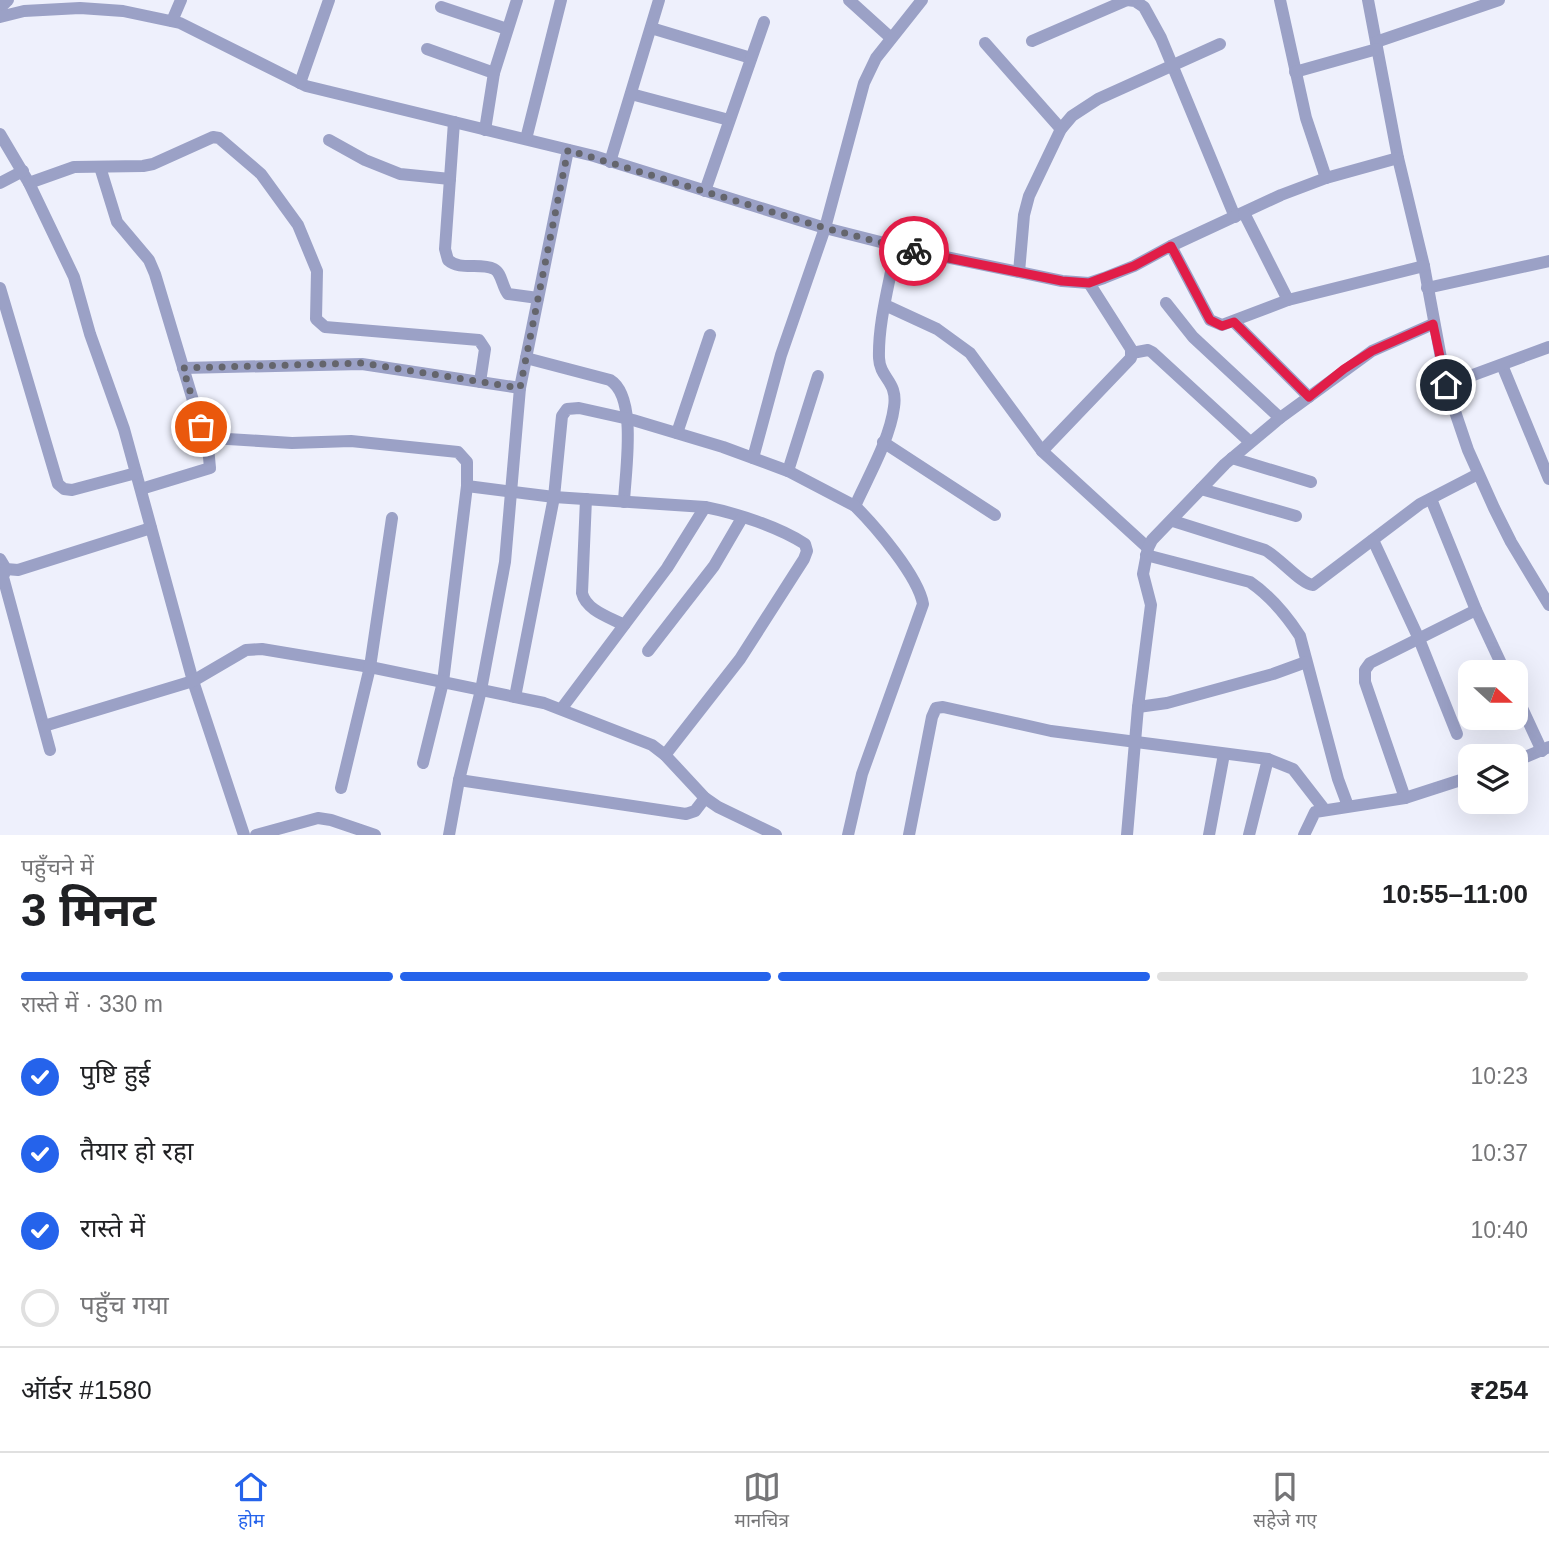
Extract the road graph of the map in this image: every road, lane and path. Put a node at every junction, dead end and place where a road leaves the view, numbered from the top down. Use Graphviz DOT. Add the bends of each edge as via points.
graph roads {
  1 [pos="8,0"];
  2 [pos="181,0"];
  3 [pos="329,0"];
  4 [pos="517,0"];
  5 [pos="561,0"];
  6 [pos="659,0"];
  7 [pos="849,0"];
  8 [pos="922,0"];
  9 [pos="1127,0"];
  10 [pos="1280,0"];
  11 [pos="1368,0"];
  12 [pos="1499,0"];
  13 [pos="441,7"];
  14 [pos="0,8"];
  15 [pos="0,17"];
  16 [pos="172,21"];
  17 [pos="764,22"];
  18 [pos="651,28"];
  19 [pos="508,29"];
  20 [pos="891,38"];
  21 [pos="1032,41"];
  22 [pos="985,43"];
  23 [pos="1220,44"];
  24 [pos="1376,46"];
  25 [pos="427,49"];
  26 [pos="751,58"];
  27 [pos="1173,67"];
  28 [pos="1295,72"];
  29 [pos="494,73"];
  30 [pos="300,83"];
  31 [pos="631,94"];
  32 [pos="729,120"];
  33 [pos="454,122"];
  34 [pos="1061,129"];
  35 [pos="485,130"];
  36 [pos="0,134"];
  37 [pos="526,139"];
  38 [pos="329,140"];
  39 [pos="568,150"];
  40 [pos="1398,158"];
  41 [pos="610,162"];
  42 [pos="100,167"];
  43 [pos="26,177"];
  44 [pos="1326,178"];
  45 [pos="450,179"];
  46 [pos="0,183"];
  47 [pos="705,191"];
  48 [pos="1240,215"];
  49 [pos="825,228"];
  50 [pos="896,246"];
  51 [pos="1171,246"];
  52 [pos="1549,261"];
  53 [pos="1424,266"];
  54 [pos="1020,272"];
  55 [pos="1089,283"];
  56 [pos="1427,288"];
  57 [pos="1,296"];
  58 [pos="538,298"];
  59 [pos="1288,300"];
  60 [pos="1166,303"];
  61 [pos="885,305"];
  62 [pos="1234,322"];
  63 [pos="1433,324"];
  64 [pos="710,335"];
  65 [pos="1549,347"];
  66 [pos="1132,354"];
  67 [pos="526,358"];
  68 [pos="1502,365"];
  69 [pos="183,368"];
  70 [pos="818,376"];
  71 [pos="480,382"];
  72 [pos="1446,385"];
  73 [pos="520,388"];
  74 [pos="1309,397"];
  75 [pos="1280,418"];
  76 [pos="628,419"];
  77 [pos="677,433"];
  78 [pos="207,436"];
  79 [pos="883,442"];
  80 [pos="1250,442"];
  81 [pos="1042,451"];
  82 [pos="753,458"];
  83 [pos="1232,458"];
  84 [pos="788,471"];
  85 [pos="136,473"];
  86 [pos="1478,474"];
  87 [pos="1549,479"];
  88 [pos="1311,482"];
  89 [pos="467,486"];
  90 [pos="141,489"];
  91 [pos="1201,489"];
  92 [pos="512,492"];
  93 [pos="554,497"];
  94 [pos="586,499"];
  95 [pos="1431,499"];
  96 [pos="624,502"];
  97 [pos="855,506"];
  98 [pos="705,507"];
  99 [pos="995,515"];
  100 [pos="1296,516"];
  101 [pos="392,518"];
  102 [pos="743,518"];
  103 [pos="1172,521"];
  104 [pos="151,528"];
  105 [pos="1373,540"];
  106 [pos="1147,551"];
  107 [pos="3,564"];
  108 [pos="1549,605"];
  109 [pos="1476,610"];
  110 [pos="624,625"];
  111 [pos="1419,639"];
  112 [pos="648,651"];
  113 [pos="1499,660"];
  114 [pos="1306,662"];
  115 [pos="370,667"];
  116 [pos="192,681"];
  117 [pos="443,682"];
  118 [pos="481,690"];
  119 [pos="515,697"];
  120 [pos="1138,706"];
  121 [pos="562,708"];
  122 [pos="1528,717"];
  123 [pos="44,726"];
  124 [pos="1457,734"];
  125 [pos="1135,741"];
  126 [pos="1545,749"];
  127 [pos="50,750"];
  128 [pos="1224,754"];
  129 [pos="666,755"];
  130 [pos="1528,756"];
  131 [pos="1268,759"];
  132 [pos="424,763"];
  133 [pos="459,779"];
  134 [pos="1458,782"];
  135 [pos="341,788"];
  136 [pos="705,798"];
  137 [pos="1405,798"];
  138 [pos="1348,806"];
  139 [pos="1324,809"];
  140 [pos="244,835"];
  141 [pos="257,835"];
  142 [pos="375,835"];
  143 [pos="449,835"];
  144 [pos="776,835"];
  145 [pos="848,835"];
  146 [pos="909,835"];
  147 [pos="1127,835"];
  148 [pos="1209,835"];
  149 [pos="1249,835"];
  150 [pos="1304,835"];
  1 -- 14 [label="street"];
  2 -- 16 [label="street"];
  3 -- 30 [label="street"];
  4 -- 19 [label="street"];
  5 -- 37 [label="street"];
  6 -- 18 [label="street"];
  7 -- 20 [label="street"];
  8 -- 20 [label="street"];
  9 -- 21 [label="street"];
  9 -- 27 [label="street" via="1144,7"];
  10 -- 28 [label="street"];
  11 -- 24 [label="street"];
  12 -- 24 [label="street"];
  13 -- 19 [label="street"];
  15 -- 16 [label="street" via="80,8"];
  16 -- 30 [label="street"];
  17 -- 26 [label="street"];
  18 -- 26 [label="street"];
  18 -- 31 [label="street"];
  19 -- 29 [label="street"];
  20 -- 49 [label="street" via="864,83"];
  22 -- 34 [label="street"];
  23 -- 27 [label="street"];
  24 -- 28 [label="street"];
  24 -- 40 [label="street"];
  25 -- 29 [label="street"];
  26 -- 32 [label="street"];
  27 -- 34 [label="street" via="1098,99"];
  27 -- 48 [label="street"];
  28 -- 44 [label="street"];
  29 -- 35 [label="street"];
  30 -- 33 [label="street"];
  31 -- 32 [label="street"];
  31 -- 41 [label="street"];
  32 -- 47 [label="street"];
  33 -- 35 [label="street"];
  33 -- 45 [label="street"];
  34 -- 54 [label="street" via="1029,196"];
  35 -- 37 [label="street"];
  36 -- 43 [label="street"];
  37 -- 39 [label="street"];
  38 -- 45 [label="street" via="400,174"];
  39 -- 41 [label="street"];
  39 -- 58 [label="street"];
  40 -- 44 [label="street"];
  40 -- 53 [label="street"];
  41 -- 47 [label="street"];
  42 -- 43 [label="street"];
  42 -- 69 [label="street" via="117,222 155,274"];
  42 -- 71 [label="street" via="153,164 219,138 261,174 299,225 317,271 316,319 320,324 479,340 485,349"];
  43 -- 46 [label="street"];
  43 -- 85 [label="street" via="74,277"];
  44 -- 48 [label="street"];
  45 -- 58 [label="street" via="448,260 454,265 492,268 508,294"];
  47 -- 49 [label="street"];
  48 -- 51 [label="street"];
  48 -- 59 [label="street"];
  49 -- 50 [label="street"];
  49 -- 82 [label="street" via="780,355"];
  50 -- 54 [label="street"];
  50 -- 61 [label="street"];
  51 -- 55 [label="street"];
  51 -- 62 [label="street" via="1210,320 1222,326"];
  52 -- 56 [label="street"];
  53 -- 56 [label="street"];
  53 -- 59 [label="street"];
  54 -- 55 [label="street"];
  55 -- 66 [label="street"];
  56 -- 63 [label="street"];
  57 -- 85 [label="street" via="58,484 72,490"];
  58 -- 67 [label="street"];
  59 -- 62 [label="street"];
  60 -- 75 [label="street" via="1193,337"];
  61 -- 79 [label="street" via="880,369 895,394"];
  61 -- 81 [label="street" via="937,329 970,353"];
  62 -- 74 [label="street"];
  63 -- 72 [label="street"];
  63 -- 74 [label="street" via="1372,351"];
  64 -- 77 [label="street"];
  65 -- 68 [label="street"];
  66 -- 80 [label="street" via="1152,352"];
  66 -- 81 [label="street"];
  67 -- 73 [label="street"];
  67 -- 76 [label="street" via="614,382"];
  68 -- 72 [label="street"];
  68 -- 87 [label="street"];
  69 -- 71 [label="street" via="362,363"];
  69 -- 78 [label="street"];
  70 -- 84 [label="street"];
  71 -- 73 [label="street"];
  72 -- 86 [label="street"];
  73 -- 92 [label="street"];
  74 -- 75 [label="street"];
  75 -- 80 [label="street"];
  76 -- 77 [label="street"];
  76 -- 93 [label="street" via="567,409 562,416"];
  76 -- 96 [label="street"];
  77 -- 82 [label="street"];
  78 -- 89 [label="street" via="292,443 351,441 458,452 467,461"];
  78 -- 90 [label="street" via="209,468"];
  79 -- 97 [label="street"];
  79 -- 99 [label="street"];
  80 -- 83 [label="street"];
  81 -- 106 [label="street"];
  82 -- 84 [label="street"];
  83 -- 88 [label="street"];
  83 -- 91 [label="street"];
  84 -- 97 [label="street"];
  85 -- 90 [label="street"];
  86 -- 95 [label="street"];
  86 -- 108 [label="street"];
  89 -- 92 [label="street"];
  89 -- 117 [label="street"];
  90 -- 104 [label="street"];
  91 -- 100 [label="street"];
  91 -- 103 [label="street"];
  92 -- 93 [label="street"];
  92 -- 118 [label="street" via="505,562"];
  93 -- 94 [label="street"];
  93 -- 119 [label="street"];
  94 -- 96 [label="street"];
  94 -- 110 [label="street" via="584,600"];
  95 -- 105 [label="street"];
  95 -- 109 [label="street"];
  96 -- 98 [label="street"];
  97 -- 145 [label="street" via="891,548 920,590 923,604 862,774"];
  98 -- 102 [label="street"];
  98 -- 110 [label="street"];
  101 -- 115 [label="street"];
  102 -- 112 [label="street" via="714,566"];
  102 -- 129 [label="street" via="797,539 807,551 740,659"];
  103 -- 105 [label="street" via="1265,550 1308,585"];
  103 -- 106 [label="street"];
  104 -- 107 [label="street" via="18,570"];
  104 -- 116 [label="street"];
  105 -- 111 [label="street"];
  106 -- 114 [label="street" via="1259,588 1300,636"];
  106 -- 120 [label="street" via="1143,574 1151,605"];
  107 -- 123 [label="street"];
  109 -- 111 [label="street"];
  109 -- 113 [label="street"];
  110 -- 121 [label="street"];
  111 -- 124 [label="street"];
  111 -- 137 [label="street" via="1370,663 1364,676"];
  114 -- 120 [label="street" via="1167,703"];
  114 -- 138 [label="street"];
  115 -- 116 [label="street" via="251,649"];
  115 -- 117 [label="street"];
  115 -- 135 [label="street"];
  116 -- 123 [label="street"];
  116 -- 140 [label="street"];
  117 -- 118 [label="street"];
  117 -- 132 [label="street"];
  118 -- 119 [label="street"];
  118 -- 133 [label="street"];
  119 -- 121 [label="street"];
  120 -- 125 [label="street"];
  121 -- 129 [label="street"];
  122 -- 126 [label="street"];
  123 -- 127 [label="street"];
  125 -- 128 [label="street"];
  125 -- 146 [label="street" via="1051,731 936,708"];
  125 -- 147 [label="street"];
  126 -- 130 [label="street"];
  128 -- 131 [label="street"];
  128 -- 148 [label="street"];
  129 -- 136 [label="street"];
  131 -- 139 [label="street" via="1293,768"];
  131 -- 149 [label="street"];
  133 -- 136 [label="street" via="686,814 695,811"];
  133 -- 143 [label="street"];
  134 -- 137 [label="street"];
  136 -- 144 [label="street"];
  137 -- 138 [label="street"];
  138 -- 139 [label="street"];
  139 -- 150 [label="street" via="1315,811"];
  141 -- 142 [label="street" via="318,818"];
}
